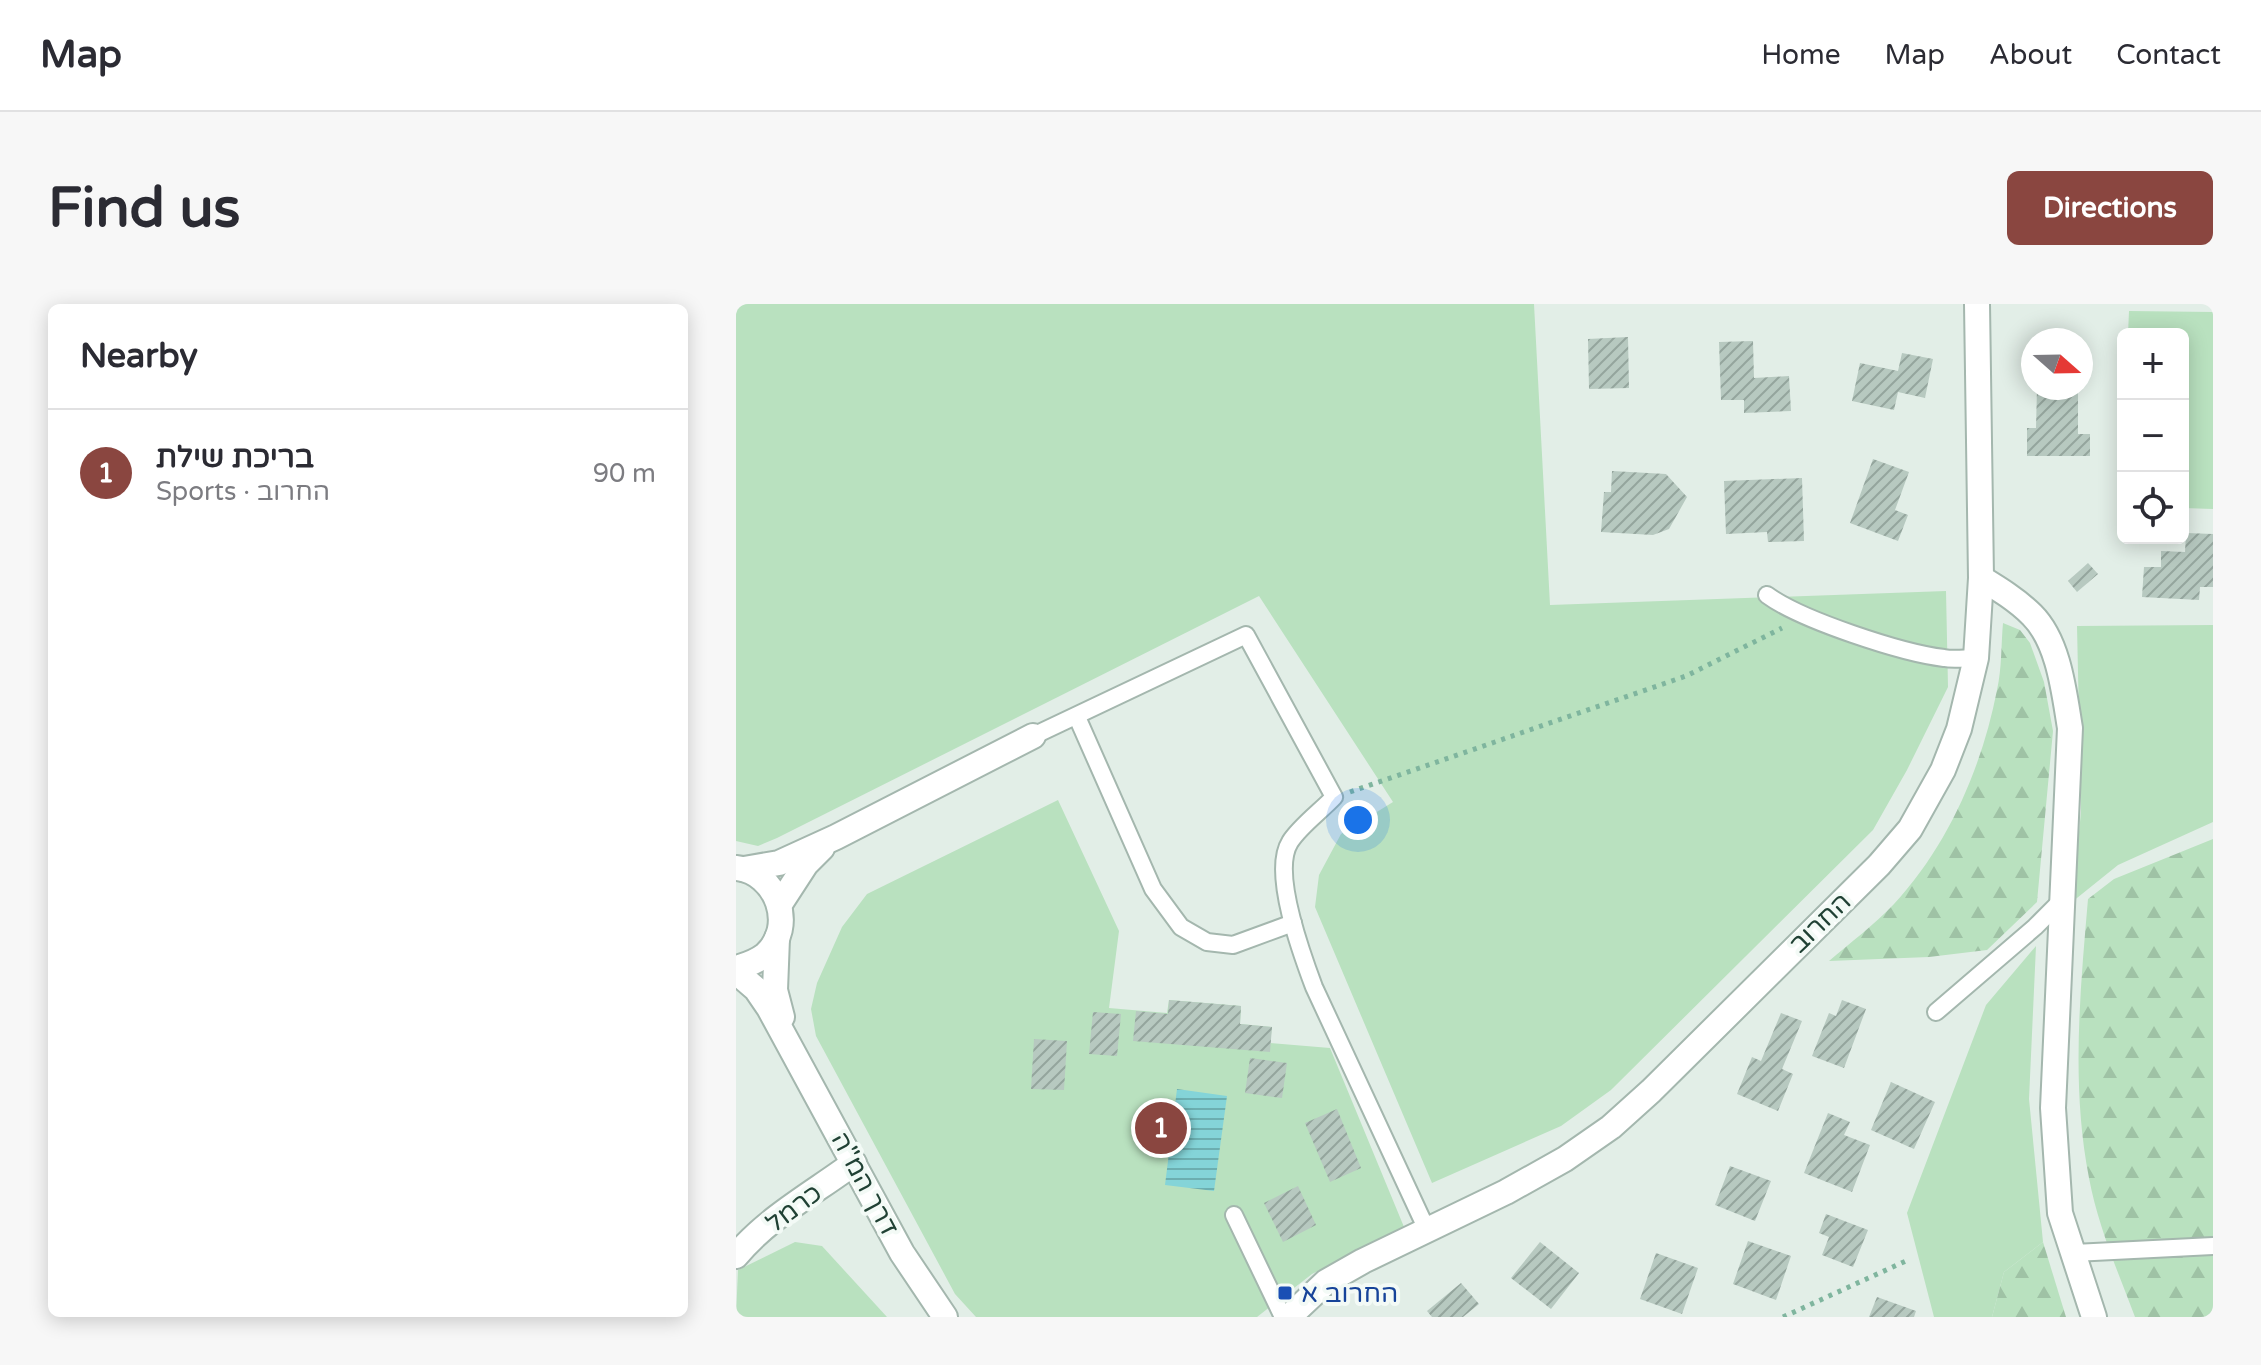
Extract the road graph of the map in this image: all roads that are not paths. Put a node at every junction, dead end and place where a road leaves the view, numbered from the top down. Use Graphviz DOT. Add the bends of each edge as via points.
graph roads {
  1 [pos="1977,304"];
  2 [pos="1981,578"];
  3 [pos="1767,595"];
  4 [pos="1976,658"];
  5 [pos="1077,717"];
  6 [pos="1033,736"];
  7 [pos="836,837"];
  8 [pos="740,869"];
  9 [pos="2064,899"];
  10 [pos="780,904"];
  11 [pos="1293,923"];
  12 [pos="777,938"];
  13 [pos="736,970"];
  14 [pos="1936,1012"];
  15 [pos="791,1046"];
  16 [pos="854,1163"];
  17 [pos="1234,1215"];
  18 [pos="1427,1230"];
  19 [pos="2213,1246"];
  20 [pos="2074,1253"];
  21 [pos="736,1256"];
  22 [pos="945,1317"];
  23 [pos="1283,1317"];
  24 [pos="1289,1317"];
  25 [pos="2094,1317"];
  1 -- 2 [label="street, החרוב"];
  2 -- 4 [label="street, החרוב"];
  2 -- 9 [label="street" via="2035,617 2049,641 2064,689 2070,728"];
  3 -- 4 [label="lane" via="1806,616 1891,645 1945,658"];
  4 -- 18 [label="street, החרוב" via="1943,770 1910,829 1879,865 1611,1127 1565,1159"];
  5 -- 6 [label="lane"];
  5 -- 11 [label="lane" via="1153,889 1181,927 1207,942 1233,945"];
  5 -- 11 [label="lane" via="1246,635 1334,797 1289,843 1286,897"];
  6 -- 7 [label="street"];
  7 -- 8 [label="street" via="779,863"];
  7 -- 10 [label="street" via="806,864"];
  8 -- 10 [label="street" via="760,876"];
  9 -- 14 [label="lane"];
  9 -- 20 [label="street" via="2053,1108 2060,1213"];
  10 -- 12 [label="street, דרך המ\"ה"];
  11 -- 18 [label="lane" via="1314,987"];
  12 -- 13 [label="street" via="767,953"];
  12 -- 15 [label="street, דרך המ\"ה" via="775,990"];
  13 -- 15 [label="street, דרך המ\"ה" via="756,989"];
  15 -- 16 [label="street, דרך המ\"ה"];
  16 -- 21 [label="street, כרמל"];
  16 -- 22 [label="street, דרך המ\"ה" via="902,1253"];
  17 -- 23 [label="lane"];
  18 -- 24 [label="street, החרוב" via="1326,1282"];
  19 -- 20 [label="lane"];
  20 -- 25 [label="street"];
}
